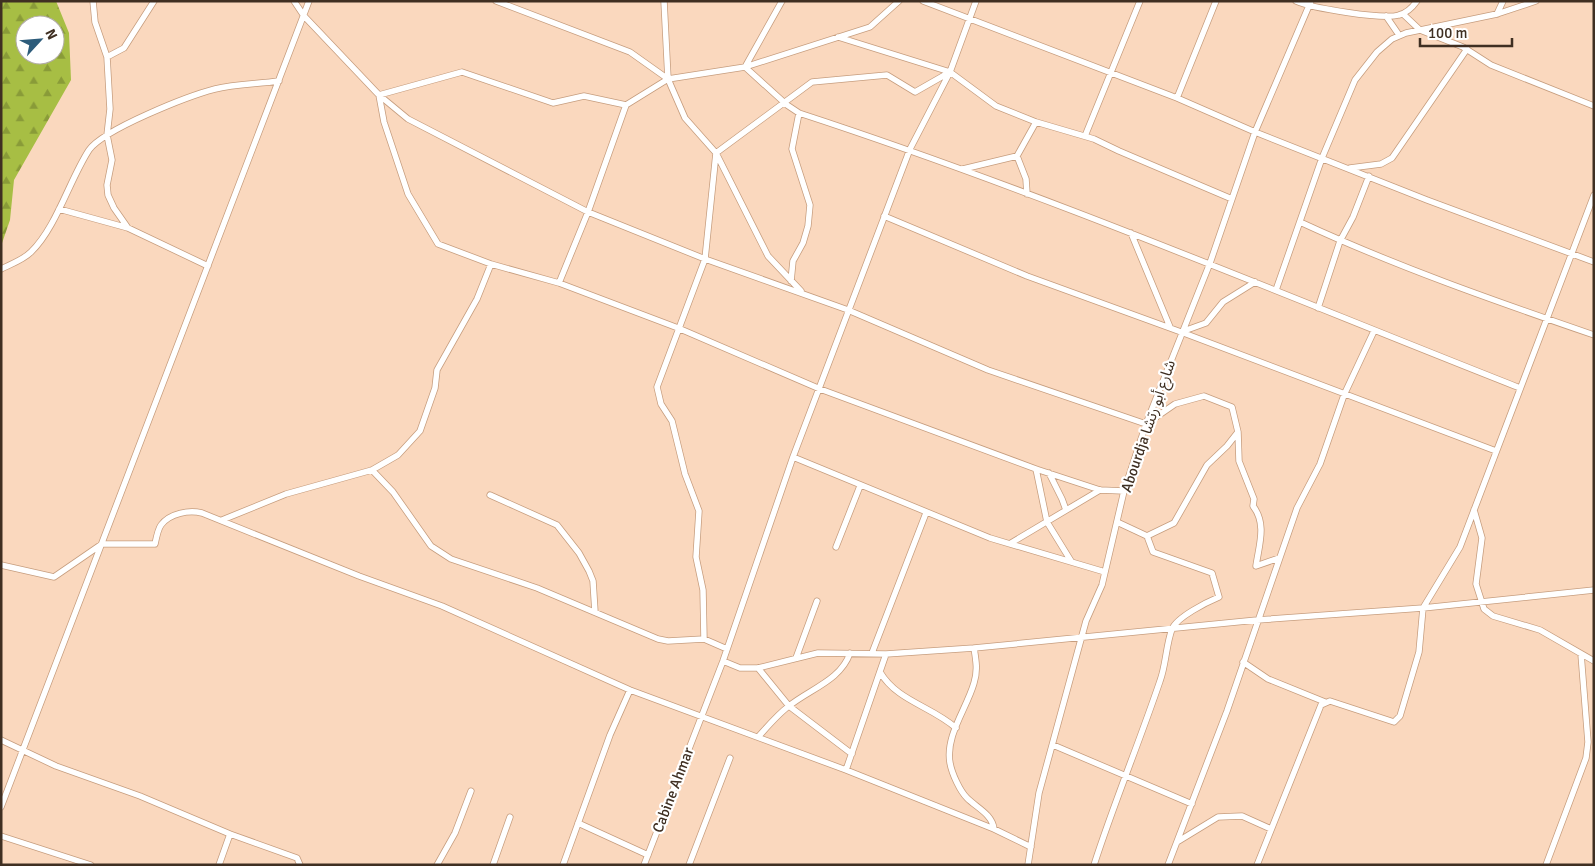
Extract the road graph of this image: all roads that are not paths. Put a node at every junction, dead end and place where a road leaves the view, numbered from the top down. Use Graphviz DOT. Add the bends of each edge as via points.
graph roads {
  1 [pos="93,1"];
  2 [pos="154,1"];
  3 [pos="294,1"];
  4 [pos="310,1"];
  5 [pos="496,1"];
  6 [pos="664,1"];
  7 [pos="782,1"];
  8 [pos="899,1"];
  9 [pos="923,1"];
  10 [pos="976,1"];
  11 [pos="1140,1"];
  12 [pos="1216,1"];
  13 [pos="1296,1"];
  14 [pos="1417,1"];
  15 [pos="1503,1"];
  16 [pos="1536,1"];
  17 [pos="1310,3"];
  18 [pos="1403,14"];
  19 [pos="1497,14"];
  20 [pos="304,16"];
  21 [pos="1386,16"];
  22 [pos="969,19"];
  23 [pos="1420,30"];
  24 [pos="1399,36"];
  25 [pos="838,37"];
  26 [pos="1467,49"];
  27 [pos="107,57"];
  28 [pos="745,67"];
  29 [pos="950,72"];
  30 [pos="1110,74"];
  31 [pos="668,79"];
  32 [pos="279,81"];
  33 [pos="379,95"];
  34 [pos="1177,98"];
  35 [pos="784,102"];
  36 [pos="626,105"];
  37 [pos="1594,106"];
  38 [pos="799,113"];
  39 [pos="1036,122"];
  40 [pos="1255,132"];
  41 [pos="107,135"];
  42 [pos="1085,136"];
  43 [pos="910,149"];
  44 [pos="716,153"];
  45 [pos="1017,156"];
  46 [pos="1322,158"];
  47 [pos="1350,168"];
  48 [pos="962,169"];
  49 [pos="1369,176"];
  50 [pos="1027,194"];
  51 [pos="1594,195"];
  52 [pos="1232,199"];
  53 [pos="59,209"];
  54 [pos="588,212"];
  55 [pos="884,216"];
  56 [pos="1300,222"];
  57 [pos="128,228"];
  58 [pos="1131,233"];
  59 [pos="1340,241"];
  60 [pos="1571,253"];
  61 [pos="705,259"];
  62 [pos="1594,262"];
  63 [pos="1210,263"];
  64 [pos="491,264"];
  65 [pos="208,266"];
  66 [pos="1,269"];
  67 [pos="791,281"];
  68 [pos="1255,282"];
  69 [pos="558,283"];
  70 [pos="1276,290"];
  71 [pos="801,292"];
  72 [pos="1318,308"];
  73 [pos="848,310"];
  74 [pos="1546,319"];
  75 [pos="1170,327"];
  76 [pos="678,328"];
  77 [pos="1374,331"];
  78 [pos="1181,332"];
  79 [pos="1594,335"];
  80 [pos="820,388"];
  81 [pos="1520,388"];
  82 [pos="1344,395"];
  83 [pos="1146,424"];
  84 [pos="1238,432"];
  85 [pos="1496,451"];
  86 [pos="793,457"];
  87 [pos="1036,469"];
  88 [pos="372,470"];
  89 [pos="1048,473"];
  90 [pos="860,486"];
  91 [pos="1100,490"];
  92 [pos="1124,491"];
  93 [pos="490,495"];
  94 [pos="1066,510"];
  95 [pos="1474,510"];
  96 [pos="926,513"];
  97 [pos="222,520"];
  98 [pos="1047,522"];
  99 [pos="1117,522"];
  100 [pos="1147,536"];
  101 [pos="1011,543"];
  102 [pos="102,544"];
  103 [pos="836,547"];
  104 [pos="1279,558"];
  105 [pos="1071,561"];
  106 [pos="1,565"];
  107 [pos="1105,572"];
  108 [pos="1594,590"];
  109 [pos="817,602"];
  110 [pos="1480,602"];
  111 [pos="1423,608"];
  112 [pos="595,612"];
  113 [pos="1257,620"];
  114 [pos="1173,628"];
  115 [pos="1082,638"];
  116 [pos="704,639"];
  117 [pos="974,648"];
  118 [pos="726,649"];
  119 [pos="850,652"];
  120 [pos="872,653"];
  121 [pos="886,654"];
  122 [pos="1581,654"];
  123 [pos="796,658"];
  124 [pos="722,661"];
  125 [pos="1594,661"];
  126 [pos="1243,662"];
  127 [pos="758,668"];
  128 [pos="880,672"];
  129 [pos="630,690"];
  130 [pos="1325,702"];
  131 [pos="789,706"];
  132 [pos="701,716"];
  133 [pos="956,728"];
  134 [pos="758,737"];
  135 [pos="1,740"];
  136 [pos="1591,743"];
  137 [pos="1053,746"];
  138 [pos="23,752"];
  139 [pos="852,754"];
  140 [pos="730,758"];
  141 [pos="846,770"];
  142 [pos="1127,777"];
  143 [pos="471,791"];
  144 [pos="1192,804"];
  145 [pos="1,807"];
  146 [pos="510,817"];
  147 [pos="578,823"];
  148 [pos="994,829"];
  149 [pos="1271,829"];
  150 [pos="230,834"];
  151 [pos="1,836"];
  152 [pos="1177,842"];
  153 [pos="1031,847"];
  154 [pos="648,855"];
  155 [pos="91,865"];
  156 [pos="219,865"];
  157 [pos="300,865"];
  158 [pos="437,865"];
  159 [pos="492,865"];
  160 [pos="563,865"];
  161 [pos="644,865"];
  162 [pos="689,865"];
  163 [pos="1028,865"];
  164 [pos="1094,865"];
  165 [pos="1168,865"];
  166 [pos="1257,865"];
  167 [pos="1546,865"];
  1 -- 27 [label="street" via="95,22"];
  2 -- 27 [label="street" via="124,48"];
  3 -- 20 [label="street"];
  4 -- 20 [label="street"];
  5 -- 31 [label="street" via="630,52"];
  6 -- 31 [label="street"];
  7 -- 28 [label="street"];
  8 -- 25 [label="street" via="870,27"];
  9 -- 22 [label="street"];
  10 -- 22 [label="street, Cabine Ahmar"];
  11 -- 30 [label="street"];
  12 -- 34 [label="street"];
  13 -- 17 [label="street"];
  14 -- 18 [label="street"];
  15 -- 19 [label="street"];
  16 -- 19 [label="street"];
  17 -- 21 [label="street"];
  17 -- 40 [label="street, Abourdja شارع أبو رتشا"];
  18 -- 21 [label="street"];
  18 -- 23 [label="street"];
  19 -- 23 [label="street"];
  20 -- 32 [label="street"];
  20 -- 33 [label="street"];
  21 -- 24 [label="street"];
  22 -- 29 [label="street, Cabine Ahmar"];
  22 -- 30 [label="street"];
  23 -- 24 [label="street"];
  23 -- 26 [label="street"];
  24 -- 46 [label="street" via="1377,52 1360,73"];
  25 -- 28 [label="street"];
  25 -- 29 [label="street"];
  26 -- 37 [label="street" via="1498,68"];
  26 -- 47 [label="street" via="1392,158 1381,164"];
  27 -- 41 [label="street" via="110,109"];
  28 -- 31 [label="street"];
  28 -- 35 [label="street"];
  29 -- 35 [label="street" via="915,92 887,75 812,82"];
  29 -- 39 [label="street" via="996,106"];
  29 -- 43 [label="street, Cabine Ahmar"];
  30 -- 34 [label="street"];
  30 -- 42 [label="street"];
  31 -- 36 [label="street"];
  31 -- 44 [label="street" via="685,118"];
  32 -- 41 [label="street" via="215,89 160,109"];
  32 -- 65 [label="street"];
  33 -- 36 [label="street" via="462,72 553,103 584,96"];
  33 -- 54 [label="street" via="420,127"];
  33 -- 64 [label="street" via="384,122 408,194 432,237 438,244"];
  34 -- 40 [label="street"];
  35 -- 38 [label="street"];
  35 -- 44 [label="street"];
  36 -- 54 [label="street"];
  38 -- 43 [label="street"];
  38 -- 67 [label="street" via="792,149 810,205 808,226 793,262"];
  39 -- 42 [label="street"];
  39 -- 45 [label="street"];
  40 -- 46 [label="street"];
  40 -- 52 [label="street, Abourdja شارع أبو رتشا"];
  41 -- 53 [label="street" via="90,150"];
  41 -- 57 [label="street" via="112,160 108,195"];
  42 -- 52 [label="street"];
  43 -- 48 [label="street"];
  43 -- 55 [label="street, Cabine Ahmar"];
  44 -- 61 [label="street"];
  44 -- 67 [label="street" via="768,256"];
  45 -- 48 [label="street"];
  45 -- 50 [label="street" via="1026,179"];
  46 -- 47 [label="street"];
  46 -- 56 [label="street"];
  47 -- 49 [label="street"];
  48 -- 50 [label="street"];
  49 -- 59 [label="street"];
  49 -- 60 [label="street"];
  50 -- 58 [label="street"];
  51 -- 60 [label="street"];
  52 -- 63 [label="street, Abourdja شارع أبو رتشا"];
  53 -- 57 [label="street"];
  53 -- 66 [label="street" via="33,250"];
  54 -- 61 [label="street"];
  54 -- 69 [label="street"];
  55 -- 73 [label="street, Cabine Ahmar"];
  55 -- 75 [label="street" via="1027,276"];
  56 -- 59 [label="street"];
  56 -- 70 [label="street"];
  57 -- 65 [label="street"];
  58 -- 63 [label="street"];
  58 -- 75 [label="street"];
  59 -- 72 [label="street"];
  59 -- 74 [label="street"];
  60 -- 62 [label="street"];
  60 -- 74 [label="street"];
  61 -- 71 [label="street"];
  61 -- 76 [label="street"];
  63 -- 68 [label="street"];
  63 -- 78 [label="street, Abourdja شارع أبو رتشا"];
  64 -- 69 [label="street"];
  64 -- 88 [label="street" via="477,299 437,370 435,388 420,431 398,455"];
  65 -- 102 [label="street"];
  67 -- 71 [label="street"];
  68 -- 70 [label="street"];
  68 -- 78 [label="street" via="1223,302 1206,323"];
  69 -- 76 [label="street"];
  70 -- 72 [label="street"];
  71 -- 73 [label="street"];
  72 -- 77 [label="street"];
  73 -- 80 [label="street, Cabine Ahmar"];
  73 -- 83 [label="street" via="988,370"];
  74 -- 79 [label="street"];
  74 -- 81 [label="street"];
  75 -- 78 [label="street"];
  76 -- 80 [label="street"];
  76 -- 116 [label="street" via="657,387 661,404 672,421 685,474 699,511 696,557 703,590"];
  77 -- 81 [label="street"];
  77 -- 82 [label="street"];
  78 -- 82 [label="street"];
  78 -- 83 [label="street, Abourdja شارع أبو رتشا"];
  80 -- 86 [label="street, Cabine Ahmar"];
  80 -- 87 [label="street"];
  81 -- 85 [label="street"];
  82 -- 85 [label="street"];
  82 -- 104 [label="street" via="1320,464 1297,508"];
  83 -- 84 [label="street" via="1175,404 1204,396 1232,407"];
  83 -- 92 [label="street, Abourdja شارع أبو رتشا"];
  84 -- 100 [label="street" via="1207,464 1174,523"];
  84 -- 104 [label="street" via="1239,461 1254,498 1253,506 1260,515 1262,531 1256,566"];
  85 -- 95 [label="street"];
  86 -- 90 [label="street"];
  86 -- 118 [label="street, Cabine Ahmar"];
  87 -- 89 [label="street"];
  87 -- 98 [label="street"];
  88 -- 97 [label="street" via="286,494"];
  88 -- 112 [label="street" via="393,492 431,546 451,559"];
  89 -- 91 [label="street"];
  89 -- 94 [label="street"];
  90 -- 96 [label="street"];
  90 -- 103 [label="street"];
  91 -- 92 [label="street"];
  91 -- 94 [label="street"];
  92 -- 99 [label="street, Abourdja شارع أبو رتشا"];
  93 -- 112 [label="street" via="557,525 589,571 593,581"];
  94 -- 98 [label="street"];
  95 -- 110 [label="street" via="1482,538 1476,584"];
  95 -- 111 [label="street" via="1456,557"];
  96 -- 101 [label="street"];
  96 -- 120 [label="street"];
  97 -- 102 [label="street" via="192,511 179,514 161,525 155,544"];
  97 -- 129 [label="street" via="442,606"];
  98 -- 101 [label="street"];
  98 -- 105 [label="street"];
  99 -- 100 [label="street"];
  99 -- 107 [label="street, Abourdja شارع أبو رتشا"];
  100 -- 114 [label="street" via="1153,552 1212,573 1219,597 1199,606"];
  101 -- 105 [label="street"];
  102 -- 106 [label="street" via="54,577"];
  102 -- 138 [label="street"];
  104 -- 113 [label="street"];
  105 -- 107 [label="street"];
  107 -- 115 [label="street, Abourdja شارع أبو رتشا"];
  108 -- 110 [label="street"];
  109 -- 123 [label="street"];
  110 -- 111 [label="street"];
  110 -- 122 [label="street" via="1493,616 1540,630"];
  111 -- 113 [label="street"];
  111 -- 130 [label="street" via="1419,652 1400,716 1394,722"];
  112 -- 116 [label="street" via="668,641"];
  113 -- 114 [label="street"];
  113 -- 126 [label="street"];
  114 -- 115 [label="street"];
  114 -- 142 [label="street" via="1161,678"];
  115 -- 117 [label="street"];
  115 -- 137 [label="street, Abourdja شارع أبو رتشا"];
  116 -- 118 [label="street"];
  117 -- 121 [label="street"];
  117 -- 133 [label="street" via="975,681"];
  118 -- 124 [label="street, Cabine Ahmar"];
  119 -- 120 [label="street"];
  119 -- 123 [label="street" via="818,653"];
  119 -- 131 [label="street" via="845,665 832,678"];
  120 -- 121 [label="street"];
  121 -- 128 [label="street"];
  122 -- 125 [label="street"];
  122 -- 136 [label="street"];
  123 -- 127 [label="street"];
  124 -- 127 [label="street" via="740,668"];
  124 -- 132 [label="street, Cabine Ahmar"];
  126 -- 130 [label="street" via="1268,679"];
  126 -- 144 [label="street"];
  127 -- 131 [label="street"];
  128 -- 133 [label="street" via="894,691 942,716"];
  128 -- 139 [label="street"];
  129 -- 132 [label="street"];
  129 -- 147 [label="street"];
  130 -- 149 [label="street"];
  131 -- 134 [label="street"];
  131 -- 139 [label="street"];
  132 -- 134 [label="street"];
  132 -- 154 [label="street, Cabine Ahmar"];
  133 -- 148 [label="street" via="950,763 966,796 991,818"];
  134 -- 141 [label="street"];
  135 -- 138 [label="street"];
  136 -- 167 [label="street"];
  137 -- 142 [label="street"];
  137 -- 153 [label="street, Abourdja شارع أبو رتشا" via="1038,793"];
  138 -- 145 [label="street"];
  138 -- 150 [label="street"];
  139 -- 141 [label="street"];
  140 -- 162 [label="street"];
  141 -- 148 [label="street"];
  142 -- 144 [label="street"];
  142 -- 164 [label="street" via="1117,795"];
  143 -- 158 [label="street" via="455,833"];
  144 -- 152 [label="street"];
  146 -- 159 [label="street"];
  147 -- 154 [label="street"];
  147 -- 160 [label="street"];
  148 -- 153 [label="street"];
  149 -- 152 [label="street" via="1242,816 1218,817"];
  149 -- 166 [label="street"];
  150 -- 156 [label="street"];
  150 -- 157 [label="street" via="297,858"];
  151 -- 155 [label="street"];
  152 -- 165 [label="street"];
  153 -- 163 [label="street, Abourdja شارع أبو رتشا"];
  154 -- 161 [label="street, Cabine Ahmar"];
}
